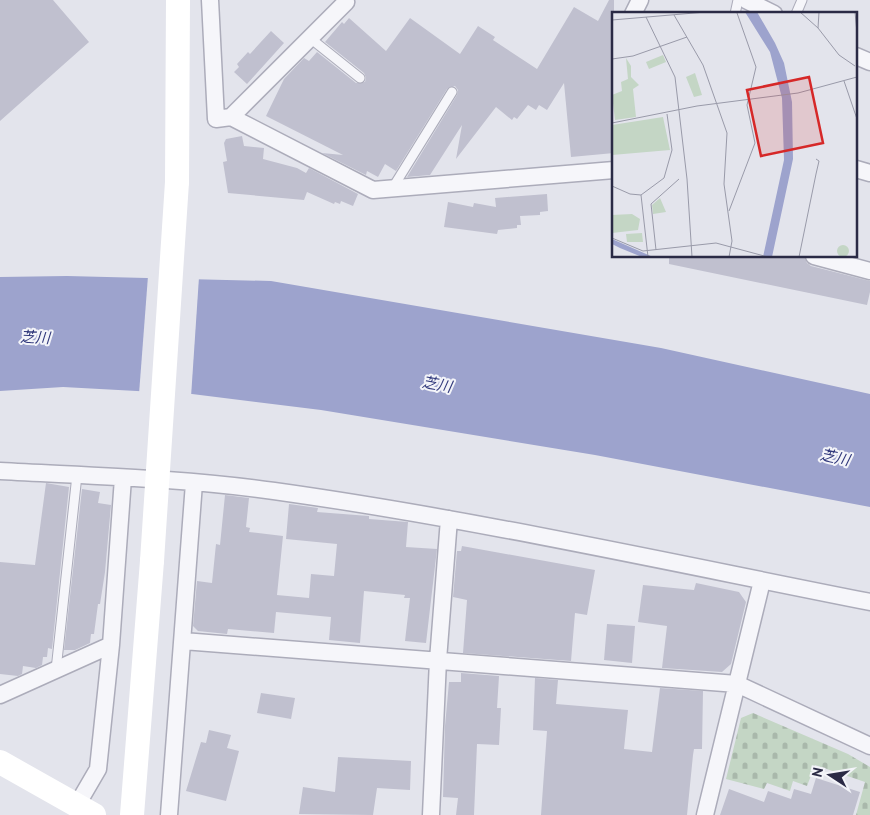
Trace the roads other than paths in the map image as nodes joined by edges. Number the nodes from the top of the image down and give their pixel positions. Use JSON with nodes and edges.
{"nodes":[{"id":1,"x":178,"y":0,"type":"edge"},
{"id":2,"x":210,"y":0,"type":"edge"},
{"id":3,"x":640,"y":0,"type":"edge"},
{"id":4,"x":746,"y":0,"type":"edge"},
{"id":5,"x":802,"y":0,"type":"edge"},
{"id":6,"x":347,"y":1,"type":"edge"},
{"id":7,"x":634,"y":12,"type":"edge"},
{"id":8,"x":770,"y":12,"type":"edge"},
{"id":9,"x":797,"y":12,"type":"edge"},
{"id":10,"x":310,"y":38,"type":"junction"},
{"id":11,"x":858,"y":57,"type":"edge"},
{"id":12,"x":870,"y":62,"type":"edge"},
{"id":13,"x":360,"y":78,"type":"dead end"},
{"id":14,"x":452,"y":92,"type":"dead end"},
{"id":15,"x":224,"y":118,"type":"junction"},
{"id":16,"x":612,"y":170,"type":"edge"},
{"id":17,"x":392,"y":189,"type":"junction"},
{"id":18,"x":821,"y":258,"type":"edge"},
{"id":19,"x":870,"y":271,"type":"edge"},
{"id":20,"x":0,"y":471,"type":"edge"},
{"id":21,"x":77,"y":475,"type":"junction"},
{"id":22,"x":123,"y":478,"type":"junction"},
{"id":23,"x":194,"y":483,"type":"junction"},
{"id":24,"x":449,"y":519,"type":"junction"},
{"id":25,"x":762,"y":580,"type":"junction"},
{"id":26,"x":870,"y":602,"type":"edge"},
{"id":27,"x":183,"y":641,"type":"junction"},
{"id":28,"x":111,"y":645,"type":"junction"},
{"id":29,"x":438,"y":660,"type":"junction"},
{"id":30,"x":56,"y":670,"type":"junction"},
{"id":31,"x":737,"y":684,"type":"junction"},
{"id":32,"x":0,"y":695,"type":"edge"},
{"id":33,"x":870,"y":746,"type":"edge"},
{"id":34,"x":0,"y":762,"type":"edge"},
{"id":35,"x":86,"y":810,"type":"edge"},
{"id":36,"x":132,"y":815,"type":"edge"},
{"id":37,"x":169,"y":815,"type":"edge"},
{"id":38,"x":431,"y":815,"type":"edge"},
{"id":39,"x":705,"y":815,"type":"edge"}],
"edges":[{"from":1,"to":36,"type":"street","bridge":true},
{"from":2,"to":15,"type":"street"},
{"from":3,"to":7,"type":"street"},
{"from":4,"to":8,"type":"street"},
{"from":5,"to":9,"type":"lane"},
{"from":6,"to":10,"type":"street"},
{"from":10,"to":13,"type":"lane"},
{"from":10,"to":15,"type":"street"},
{"from":11,"to":12,"type":"street"},
{"from":14,"to":17,"type":"lane"},
{"from":15,"to":17,"type":"street"},
{"from":16,"to":17,"type":"street"},
{"from":18,"to":19,"type":"street"},
{"from":20,"to":21,"type":"street"},
{"from":21,"to":22,"type":"street"},
{"from":21,"to":30,"type":"lane"},
{"from":22,"to":23,"type":"street"},
{"from":22,"to":28,"type":"street"},
{"from":23,"to":24,"type":"street"},
{"from":23,"to":27,"type":"street"},
{"from":24,"to":25,"type":"street"},
{"from":24,"to":29,"type":"street"},
{"from":25,"to":26,"type":"street"},
{"from":25,"to":31,"type":"street"},
{"from":27,"to":29,"type":"street"},
{"from":27,"to":37,"type":"street"},
{"from":28,"to":30,"type":"street"},
{"from":28,"to":35,"type":"street"},
{"from":29,"to":31,"type":"street"},
{"from":29,"to":38,"type":"street"},
{"from":30,"to":32,"type":"street"},
{"from":31,"to":33,"type":"street"},
{"from":31,"to":39,"type":"street"},
{"from":34,"to":35,"type":"street"}]}
